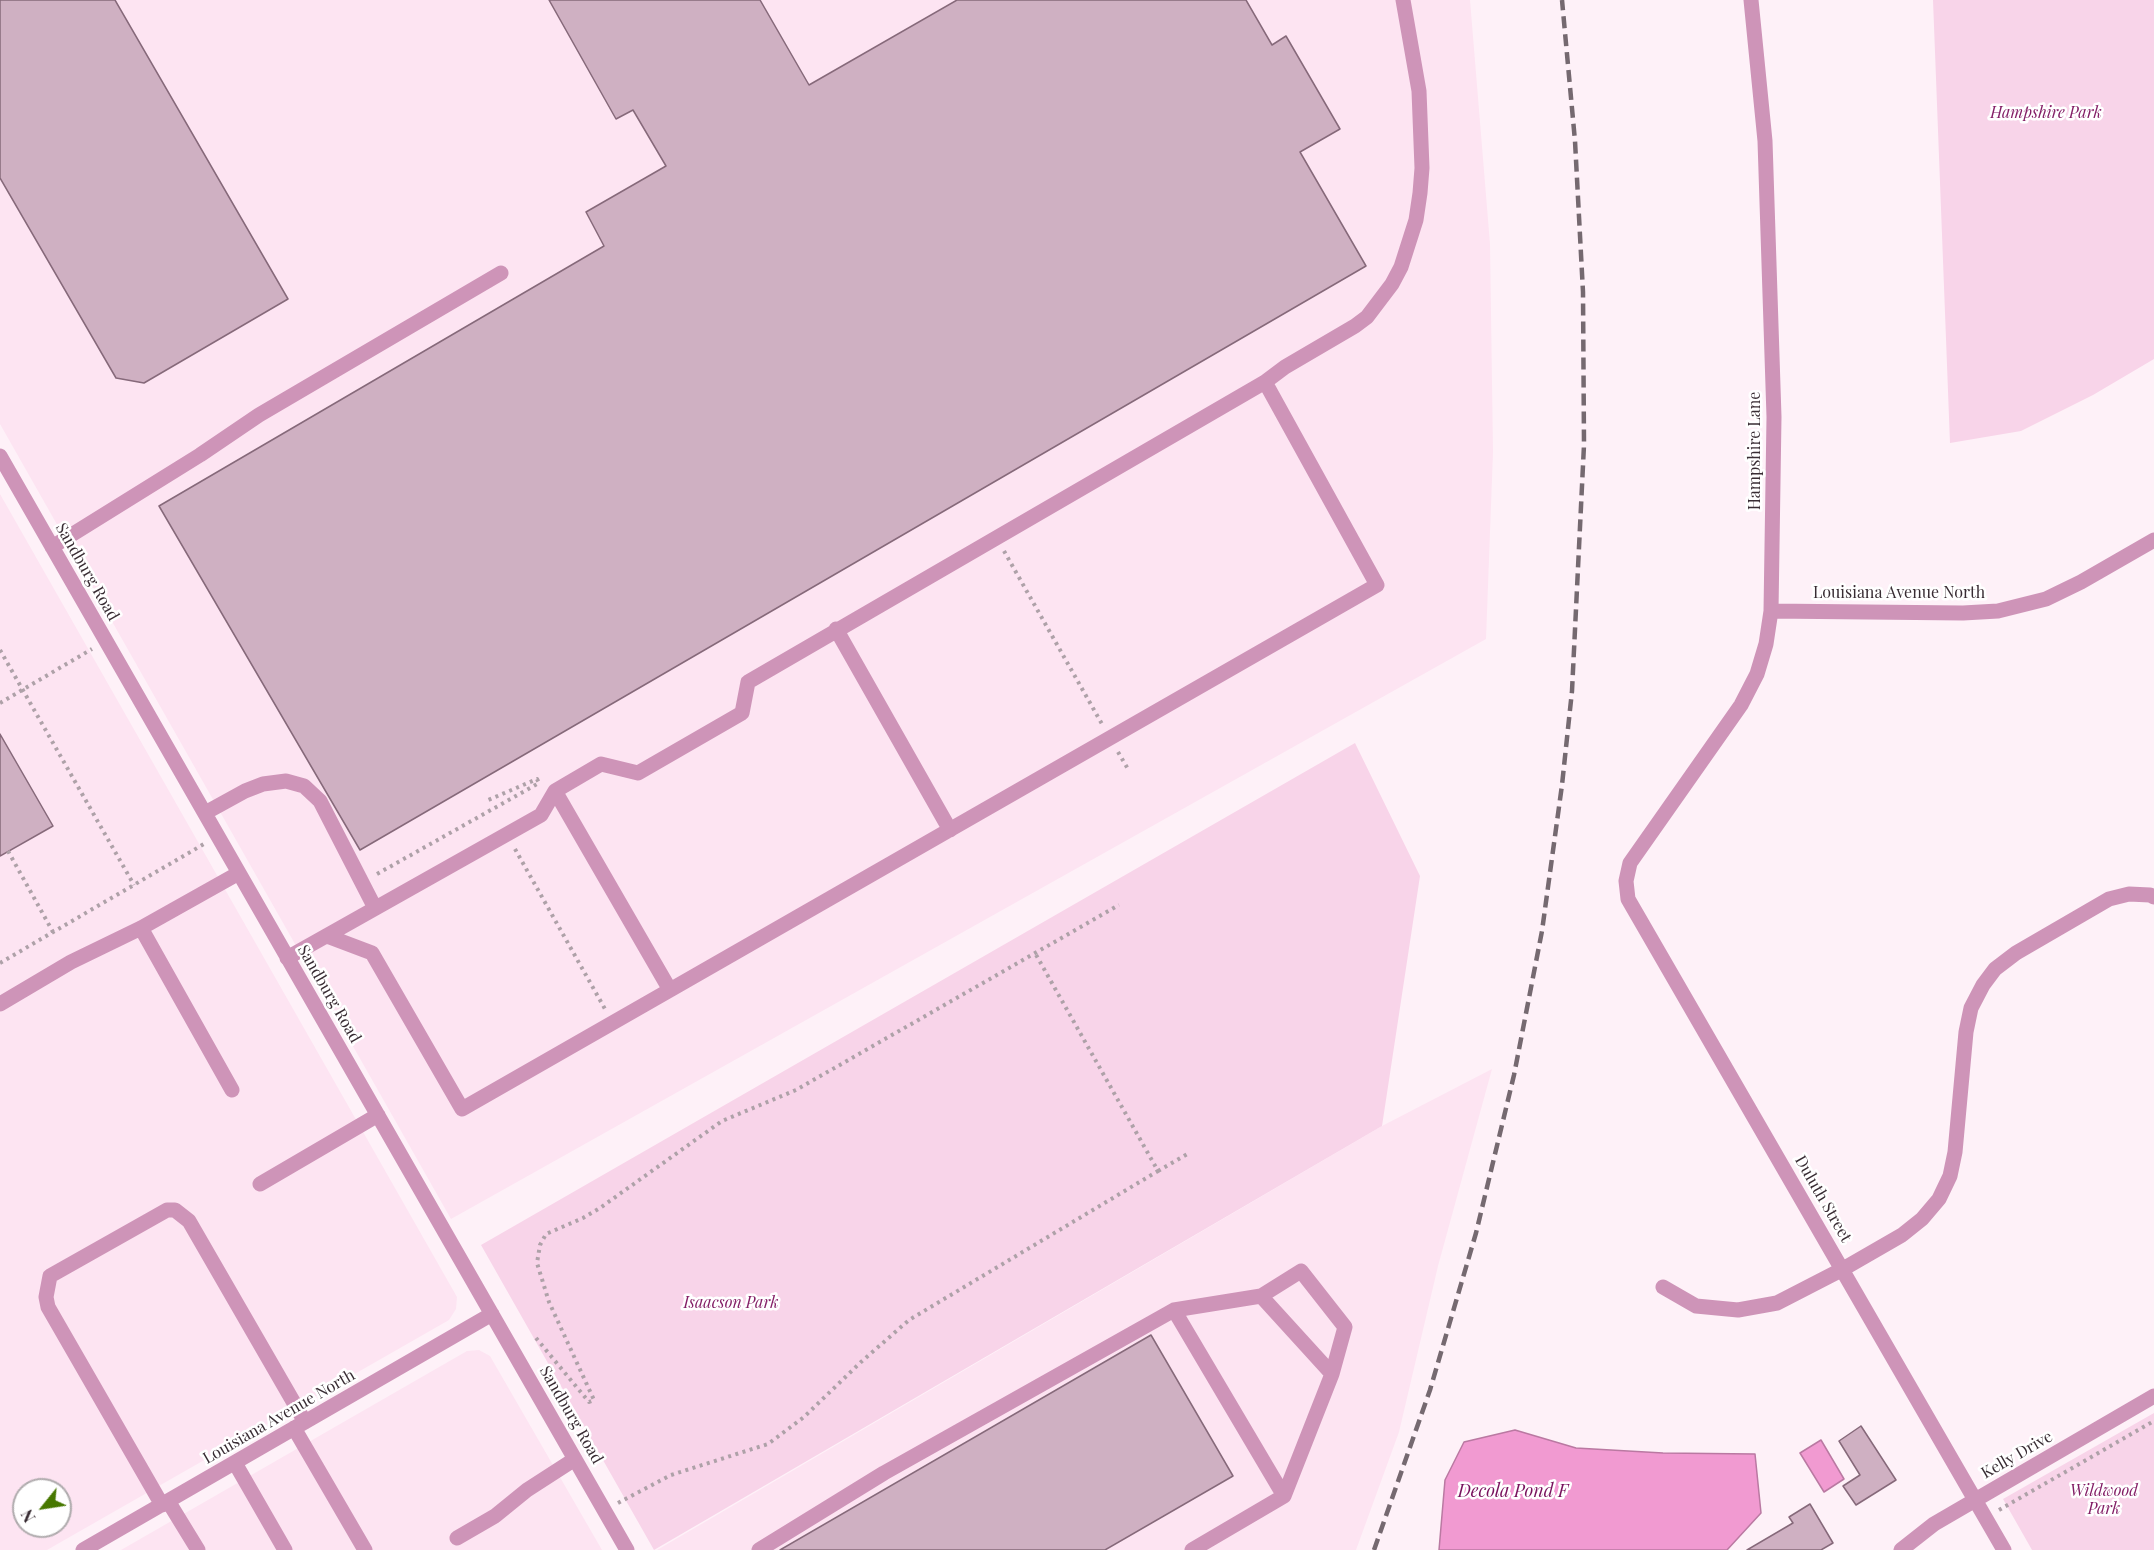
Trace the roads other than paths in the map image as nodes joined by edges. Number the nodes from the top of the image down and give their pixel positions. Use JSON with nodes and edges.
{"nodes":[{"id":1,"x":1403,"y":0,"type":"edge"},
{"id":2,"x":1751,"y":0,"type":"edge"},
{"id":3,"x":501,"y":273,"type":"dead end"},
{"id":4,"x":1265,"y":382,"type":"junction"},
{"id":5,"x":0,"y":458,"type":"edge"},
{"id":6,"x":2154,"y":540,"type":"edge"},
{"id":7,"x":52,"y":547,"type":"junction"},
{"id":8,"x":1771,"y":611,"type":"junction"},
{"id":9,"x":836,"y":629,"type":"junction"},
{"id":10,"x":555,"y":791,"type":"junction"},
{"id":11,"x":205,"y":813,"type":"junction"},
{"id":12,"x":950,"y":830,"type":"junction"},
{"id":13,"x":1630,"y":863,"type":"joint"},
{"id":14,"x":239,"y":873,"type":"junction"},
{"id":15,"x":2154,"y":897,"type":"edge"},
{"id":16,"x":375,"y":908,"type":"junction"},
{"id":17,"x":141,"y":928,"type":"junction"},
{"id":18,"x":327,"y":936,"type":"junction"},
{"id":19,"x":287,"y":958,"type":"junction"},
{"id":20,"x":670,"y":990,"type":"junction"},
{"id":21,"x":0,"y":1004,"type":"edge"},
{"id":22,"x":232,"y":1090,"type":"dead end"},
{"id":23,"x":378,"y":1115,"type":"junction"},
{"id":24,"x":260,"y":1184,"type":"dead end"},
{"id":25,"x":1843,"y":1269,"type":"junction"},
{"id":26,"x":1663,"y":1287,"type":"dead end"},
{"id":27,"x":1261,"y":1296,"type":"junction"},
{"id":28,"x":1174,"y":1310,"type":"junction"},
{"id":29,"x":492,"y":1314,"type":"junction"},
{"id":30,"x":1332,"y":1374,"type":"junction"},
{"id":31,"x":2154,"y":1396,"type":"edge"},
{"id":32,"x":300,"y":1425,"type":"junction"},
{"id":33,"x":575,"y":1459,"type":"junction"},
{"id":34,"x":235,"y":1463,"type":"junction"},
{"id":35,"x":1284,"y":1496,"type":"junction"},
{"id":36,"x":1974,"y":1500,"type":"junction"},
{"id":37,"x":165,"y":1503,"type":"junction"},
{"id":38,"x":457,"y":1538,"type":"dead end"},
{"id":39,"x":84,"y":1550,"type":"edge"},
{"id":40,"x":198,"y":1550,"type":"edge"},
{"id":41,"x":285,"y":1550,"type":"edge"},
{"id":42,"x":365,"y":1550,"type":"edge"},
{"id":43,"x":627,"y":1550,"type":"edge"},
{"id":44,"x":759,"y":1550,"type":"edge"},
{"id":45,"x":1192,"y":1550,"type":"edge"},
{"id":46,"x":1901,"y":1550,"type":"edge"},
{"id":47,"x":2004,"y":1550,"type":"edge"}],
"edges":[{"from":1,"to":4,"type":"street"},
{"from":2,"to":8,"type":"street","name":"Hampshire Lane"},
{"from":3,"to":7,"type":"street"},
{"from":4,"to":9,"type":"street"},
{"from":4,"to":12,"type":"street"},
{"from":5,"to":7,"type":"street","name":"Sandburg Road"},
{"from":6,"to":8,"type":"street","name":"Louisiana Avenue North"},
{"from":7,"to":11,"type":"street","name":"Sandburg Road"},
{"from":8,"to":13,"type":"street","name":"Hampshire Lane"},
{"from":9,"to":10,"type":"street"},
{"from":9,"to":12,"type":"street"},
{"from":10,"to":16,"type":"street"},
{"from":10,"to":20,"type":"street"},
{"from":11,"to":14,"type":"street","name":"Sandburg Road"},
{"from":11,"to":16,"type":"street"},
{"from":12,"to":20,"type":"street"},
{"from":13,"to":25,"type":"street","name":"Duluth Street"},
{"from":14,"to":17,"type":"street"},
{"from":14,"to":19,"type":"street","name":"Sandburg Road"},
{"from":15,"to":25,"type":"street"},
{"from":16,"to":18,"type":"street"},
{"from":17,"to":21,"type":"street"},
{"from":17,"to":22,"type":"street"},
{"from":18,"to":19,"type":"street"},
{"from":18,"to":20,"type":"street"},
{"from":19,"to":23,"type":"street","name":"Sandburg Road"},
{"from":23,"to":24,"type":"street"},
{"from":23,"to":29,"type":"street","name":"Sandburg Road"},
{"from":25,"to":26,"type":"street"},
{"from":25,"to":36,"type":"street","name":"Duluth Street"},
{"from":27,"to":28,"type":"street"},
{"from":27,"to":30,"type":"street"},
{"from":27,"to":30,"type":"street"},
{"from":28,"to":35,"type":"street"},
{"from":28,"to":44,"type":"street"},
{"from":29,"to":32,"type":"street","name":"Louisiana Avenue North"},
{"from":29,"to":33,"type":"street","name":"Sandburg Road"},
{"from":30,"to":35,"type":"street"},
{"from":31,"to":36,"type":"street","name":"Kelly Drive"},
{"from":32,"to":34,"type":"street","name":"Louisiana Avenue North"},
{"from":32,"to":37,"type":"street"},
{"from":32,"to":42,"type":"street"},
{"from":33,"to":38,"type":"street"},
{"from":33,"to":43,"type":"street","name":"Sandburg Road"},
{"from":34,"to":37,"type":"street","name":"Louisiana Avenue North"},
{"from":34,"to":41,"type":"street"},
{"from":35,"to":45,"type":"street"},
{"from":36,"to":46,"type":"street","name":"Kelly Drive"},
{"from":36,"to":47,"type":"street","name":"Duluth Street"},
{"from":37,"to":39,"type":"street","name":"Louisiana Avenue North"},
{"from":37,"to":40,"type":"street"}]}
